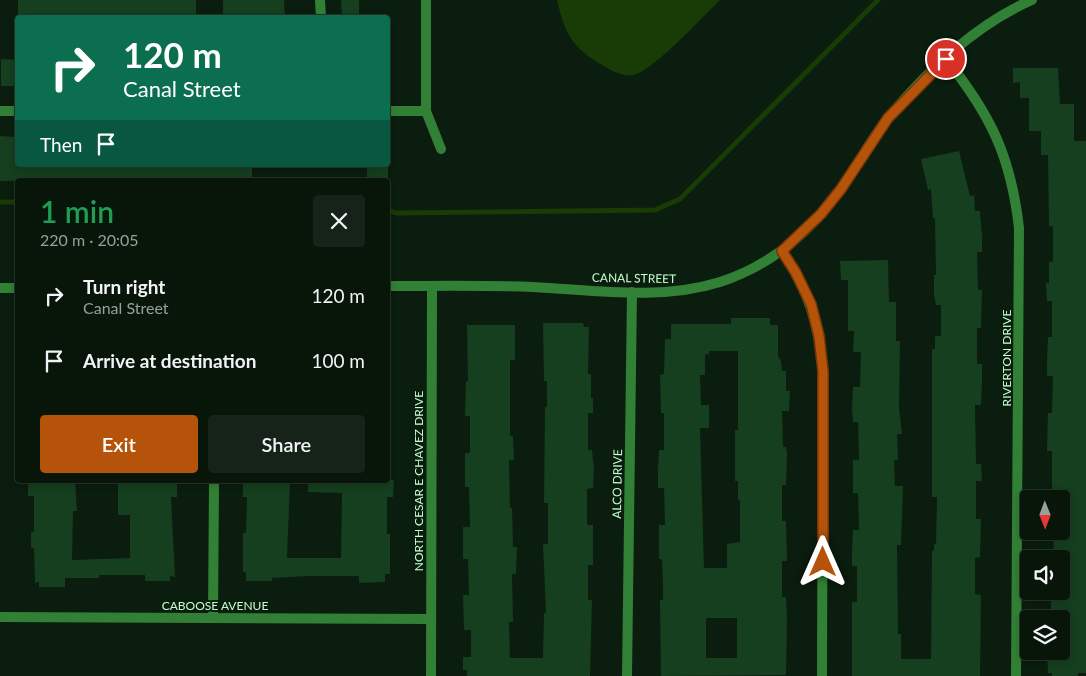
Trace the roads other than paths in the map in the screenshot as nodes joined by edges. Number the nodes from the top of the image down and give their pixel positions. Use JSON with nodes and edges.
{"nodes":[{"id":1,"x":320,"y":0,"type":"edge"},
{"id":2,"x":426,"y":0,"type":"edge"},
{"id":3,"x":1032,"y":0,"type":"edge"},
{"id":4,"x":321,"y":15,"type":"edge"},
{"id":5,"x":946,"y":59,"type":"junction"},
{"id":6,"x":0,"y":111,"type":"edge"},
{"id":7,"x":15,"y":111,"type":"edge"},
{"id":8,"x":390,"y":111,"type":"edge"},
{"id":9,"x":426,"y":111,"type":"junction"},
{"id":10,"x":441,"y":149,"type":"dead end"},
{"id":11,"x":782,"y":251,"type":"junction"},
{"id":12,"x":390,"y":286,"type":"edge"},
{"id":13,"x":432,"y":286,"type":"junction"},
{"id":14,"x":0,"y":288,"type":"edge"},
{"id":15,"x":15,"y":288,"type":"edge"},
{"id":16,"x":632,"y":292,"type":"junction"},
{"id":17,"x":214,"y":483,"type":"edge"},
{"id":18,"x":0,"y":617,"type":"edge"},
{"id":19,"x":213,"y":618,"type":"junction"},
{"id":20,"x":430,"y":619,"type":"junction"},
{"id":21,"x":431,"y":676,"type":"edge"},
{"id":22,"x":627,"y":676,"type":"edge"},
{"id":23,"x":822,"y":676,"type":"edge"},
{"id":24,"x":1016,"y":676,"type":"edge"}],
"edges":[{"from":1,"to":4,"type":"street"},
{"from":2,"to":9,"type":"street"},
{"from":3,"to":5,"type":"street","name":"CANAL STREET"},
{"from":5,"to":11,"type":"street","name":"CANAL STREET"},
{"from":5,"to":24,"type":"street","name":"RIVERTON DRIVE"},
{"from":6,"to":7,"type":"street"},
{"from":8,"to":9,"type":"street"},
{"from":9,"to":10,"type":"street"},
{"from":11,"to":16,"type":"street","name":"CANAL STREET"},
{"from":11,"to":23,"type":"street"},
{"from":12,"to":13,"type":"street","name":"CANAL STREET"},
{"from":13,"to":16,"type":"street","name":"CANAL STREET"},
{"from":13,"to":20,"type":"street","name":"NORTH CESAR E CHAVEZ DRIVE"},
{"from":14,"to":15,"type":"street"},
{"from":16,"to":22,"type":"street","name":"ALCO DRIVE"},
{"from":17,"to":19,"type":"street"},
{"from":18,"to":19,"type":"street","name":"CABOOSE AVENUE"},
{"from":19,"to":20,"type":"street","name":"CABOOSE AVENUE"},
{"from":20,"to":21,"type":"street","name":"NORTH CESAR E CHAVEZ DRIVE"}]}
